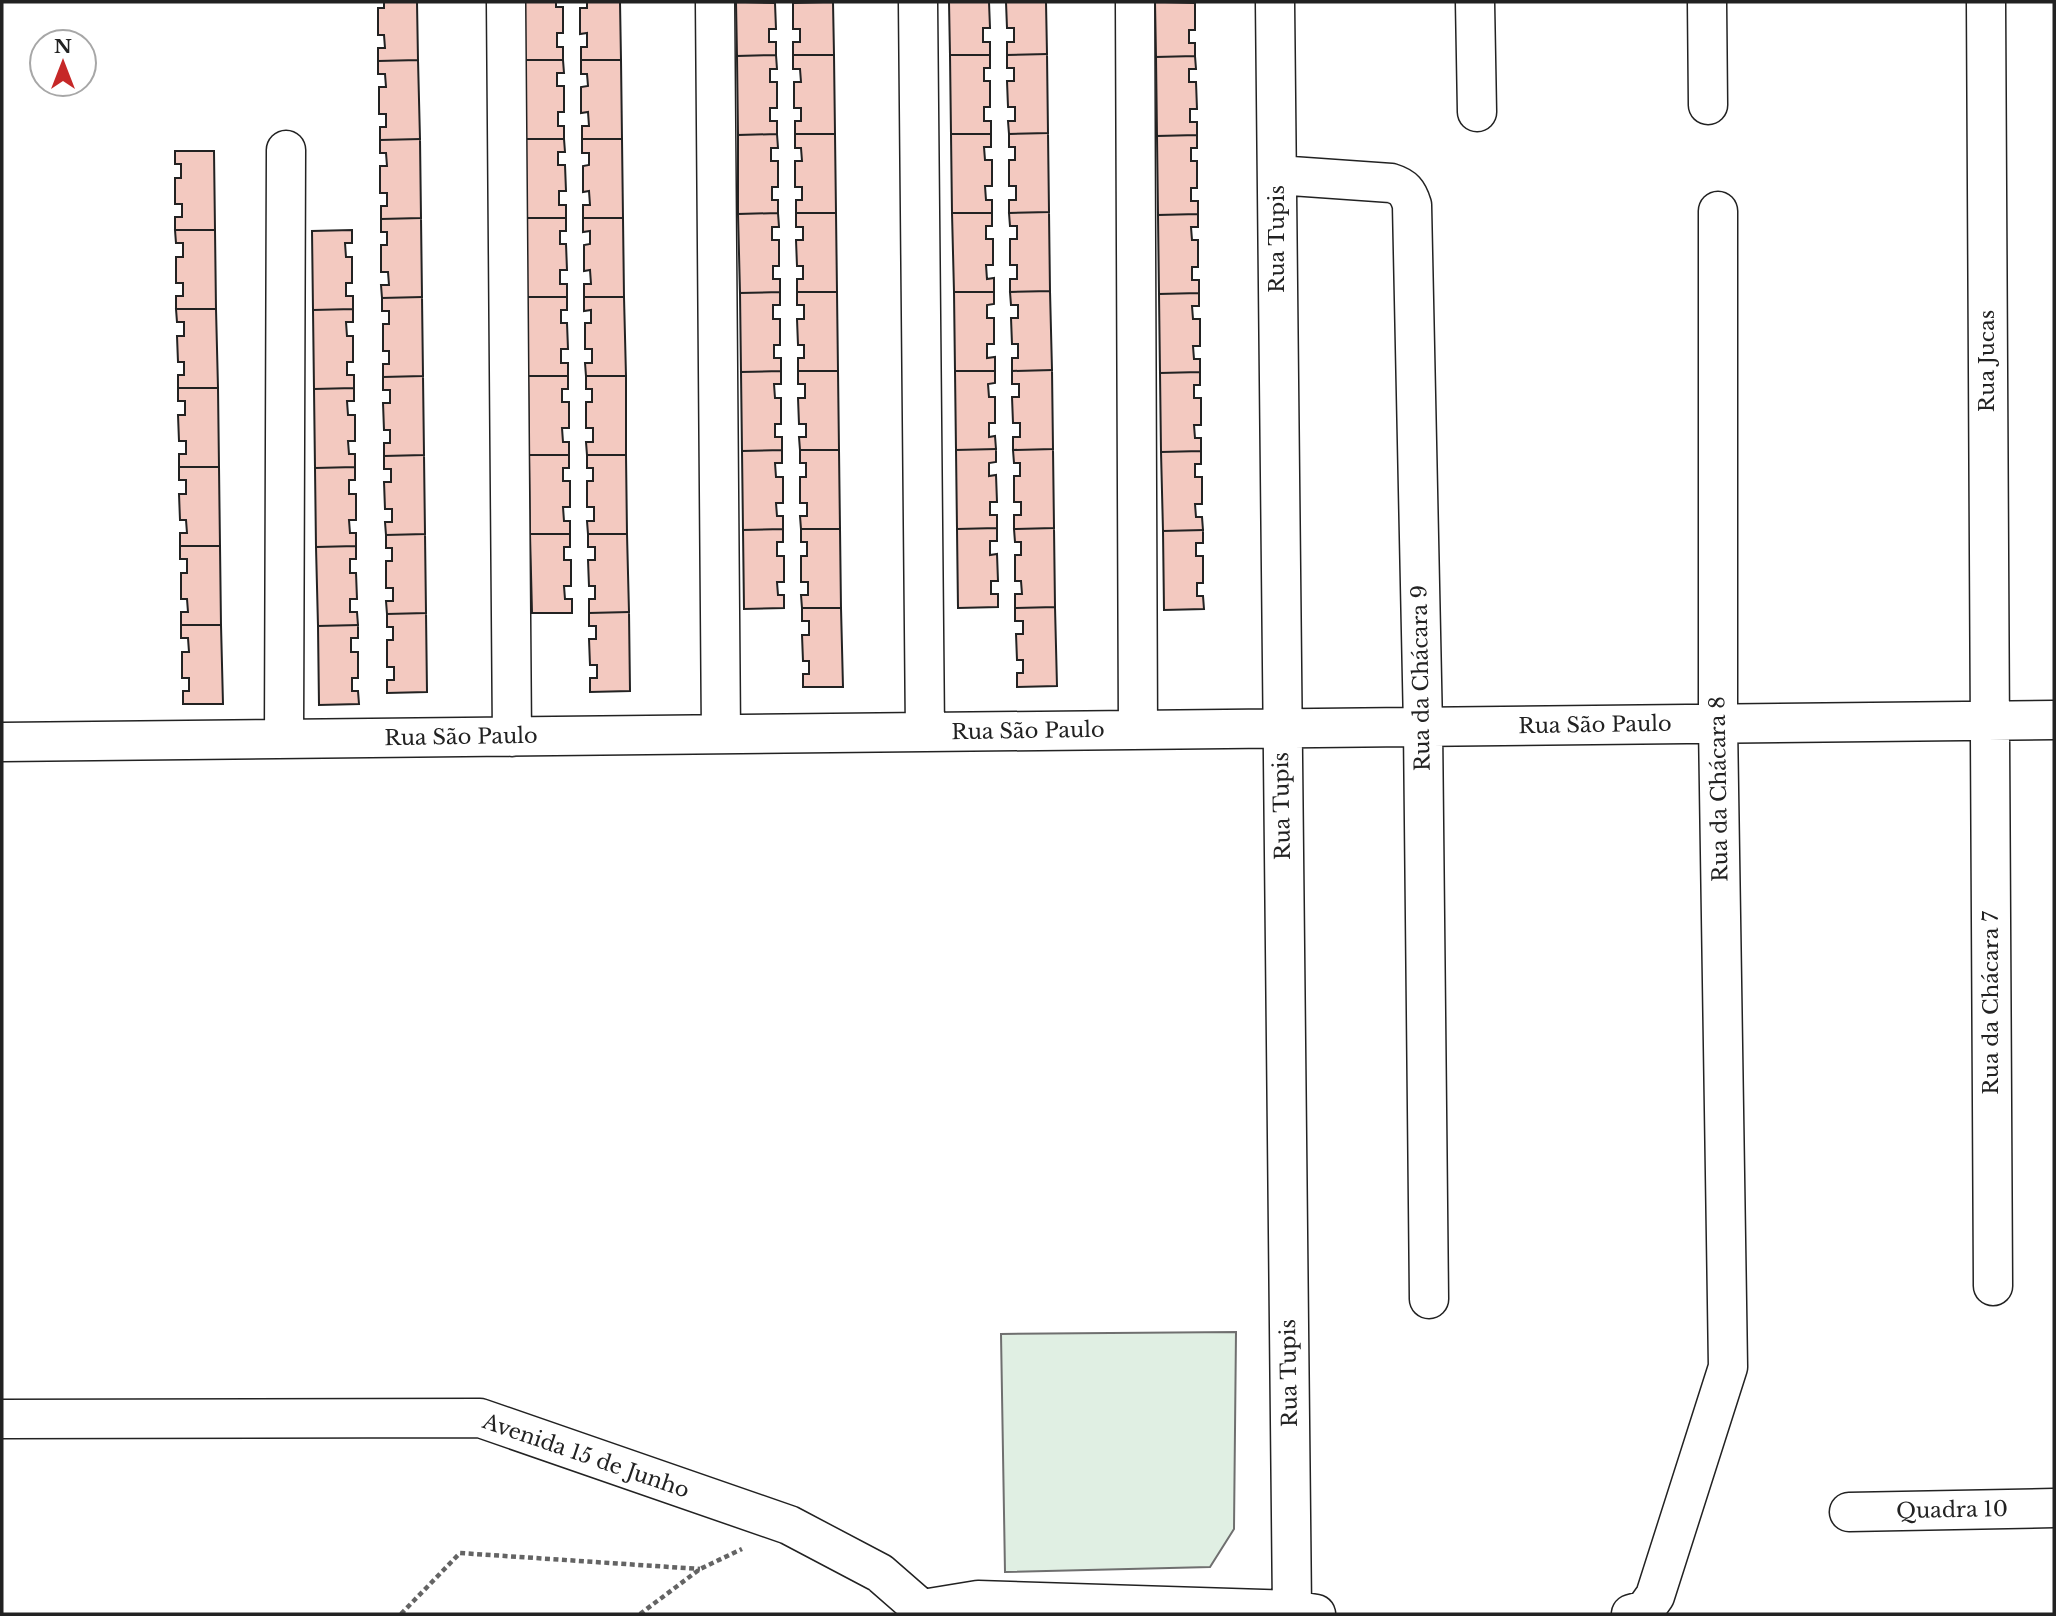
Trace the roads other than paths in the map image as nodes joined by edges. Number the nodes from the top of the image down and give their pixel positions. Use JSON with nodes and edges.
{"nodes":[{"id":1,"x":506,"y":2,"type":"edge"},
{"id":2,"x":715,"y":2,"type":"edge"},
{"id":3,"x":918,"y":2,"type":"edge"},
{"id":4,"x":1135,"y":2,"type":"edge"},
{"id":5,"x":1275,"y":2,"type":"edge"},
{"id":6,"x":1475,"y":2,"type":"edge"},
{"id":7,"x":1707,"y":2,"type":"edge"},
{"id":8,"x":1986,"y":2,"type":"edge"},
{"id":9,"x":1708,"y":105,"type":"dead end"},
{"id":10,"x":1477,"y":112,"type":"dead end"},
{"id":11,"x":286,"y":150,"type":"dead end"},
{"id":12,"x":1277,"y":175,"type":"junction"},
{"id":13,"x":1718,"y":211,"type":"dead end"},
{"id":14,"x":1989,"y":720,"type":"junction"},
{"id":15,"x":2054,"y":720,"type":"edge"},
{"id":16,"x":1718,"y":724,"type":"junction"},
{"id":17,"x":1423,"y":727,"type":"junction"},
{"id":18,"x":1281,"y":728,"type":"junction"},
{"id":19,"x":1138,"y":730,"type":"junction"},
{"id":20,"x":925,"y":732,"type":"junction"},
{"id":21,"x":721,"y":734,"type":"junction"},
{"id":22,"x":512,"y":737,"type":"junction"},
{"id":23,"x":284,"y":739,"type":"junction"},
{"id":24,"x":2,"y":742,"type":"edge"},
{"id":25,"x":1993,"y":1286,"type":"dead end"},
{"id":26,"x":1429,"y":1299,"type":"dead end"},
{"id":27,"x":2,"y":1419,"type":"edge"},
{"id":28,"x":2054,"y":1508,"type":"edge"},
{"id":29,"x":1849,"y":1512,"type":"dead end"},
{"id":30,"x":925,"y":1612,"type":"edge"},
{"id":31,"x":1304,"y":1612,"type":"edge"},
{"id":32,"x":1632,"y":1614,"type":"edge"}],
"edges":[{"from":1,"to":22,"type":"street"},
{"from":2,"to":21,"type":"street"},
{"from":3,"to":20,"type":"street"},
{"from":4,"to":19,"type":"street"},
{"from":5,"to":12,"type":"street","name":"Rua Tupis"},
{"from":6,"to":10,"type":"street"},
{"from":7,"to":9,"type":"street"},
{"from":8,"to":14,"type":"street","name":"Rua Jucas"},
{"from":11,"to":23,"type":"street"},
{"from":12,"to":17,"type":"street","name":"Rua da Chácara 9"},
{"from":12,"to":18,"type":"street","name":"Rua Tupis"},
{"from":13,"to":16,"type":"street","name":"Rua da Chácara 8"},
{"from":14,"to":15,"type":"street","name":"Rua São Paulo"},
{"from":14,"to":16,"type":"street","name":"Rua São Paulo"},
{"from":14,"to":25,"type":"street","name":"Rua da Chácara 7"},
{"from":16,"to":17,"type":"street","name":"Rua São Paulo"},
{"from":16,"to":32,"type":"street","name":"Rua da Chácara 8"},
{"from":17,"to":18,"type":"street","name":"Rua São Paulo"},
{"from":17,"to":26,"type":"street","name":"Rua da Chácara 9"},
{"from":18,"to":19,"type":"street","name":"Rua São Paulo"},
{"from":18,"to":31,"type":"street","name":"Rua Tupis"},
{"from":19,"to":20,"type":"street","name":"Rua São Paulo"},
{"from":20,"to":21,"type":"street","name":"Rua São Paulo"},
{"from":21,"to":22,"type":"street","name":"Rua São Paulo"},
{"from":22,"to":23,"type":"street","name":"Rua São Paulo"},
{"from":23,"to":24,"type":"street","name":"Rua São Paulo"},
{"from":27,"to":30,"type":"street","name":"Avenida 15 de Junho"},
{"from":28,"to":29,"type":"street","name":"Quadra 10"},
{"from":30,"to":31,"type":"street"}]}
